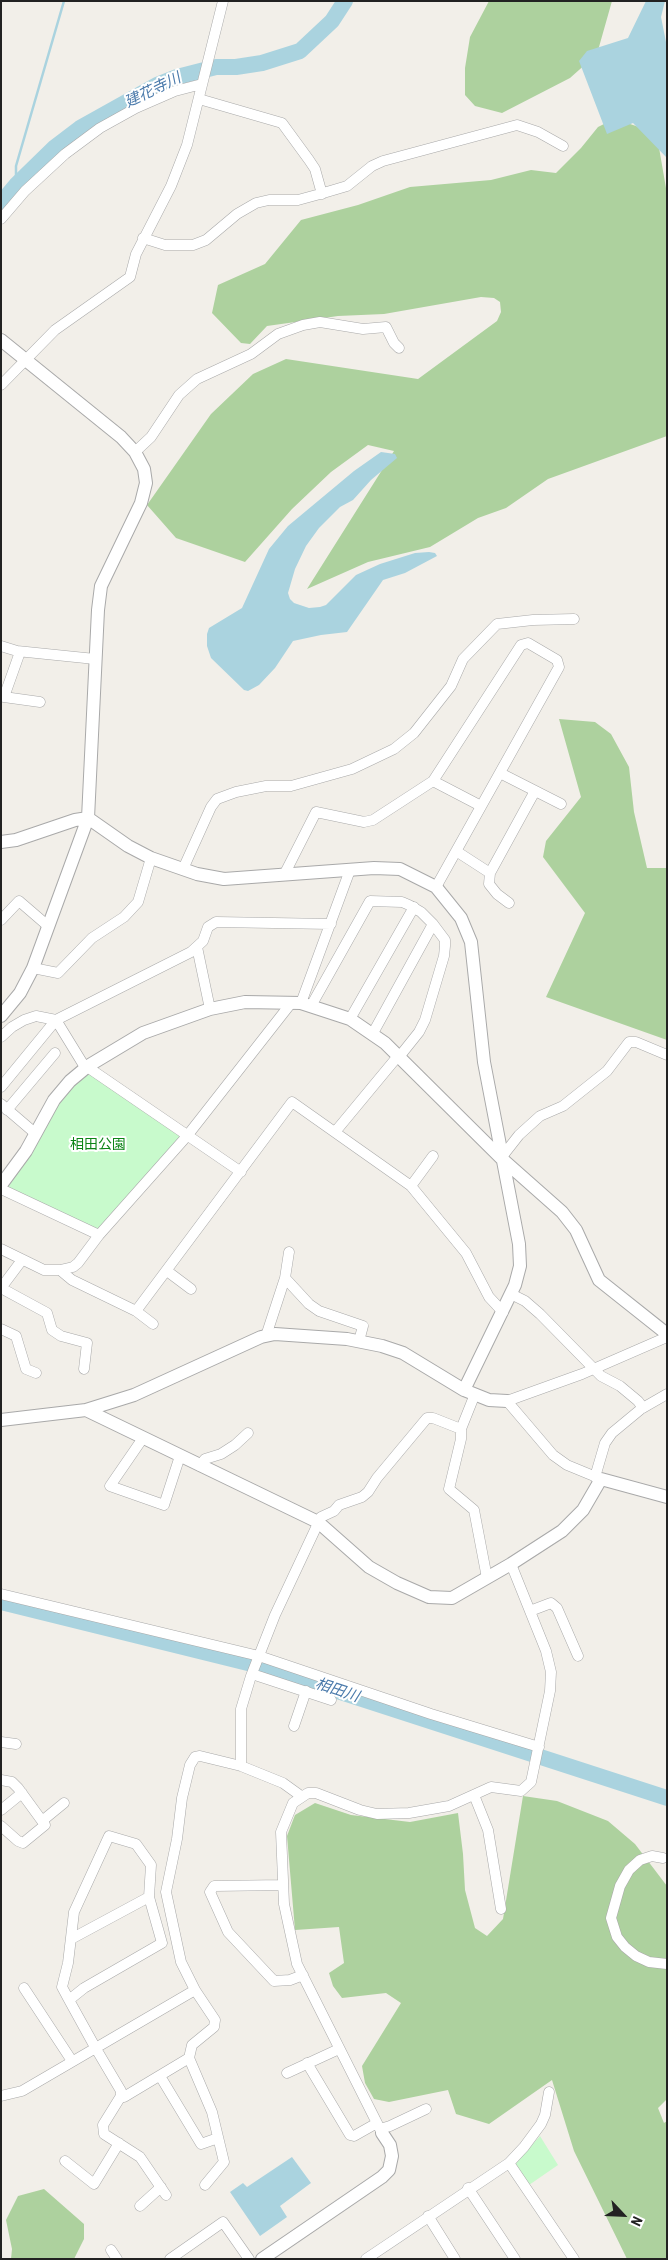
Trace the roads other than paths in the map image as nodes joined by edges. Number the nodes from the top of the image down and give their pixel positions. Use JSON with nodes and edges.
{"nodes":[{"id":1,"x":223,"y":1,"type":"edge"},
{"id":2,"x":202,"y":84,"type":"junction"},
{"id":3,"x":199,"y":99,"type":"junction"},
{"id":4,"x":563,"y":146,"type":"dead end"},
{"id":5,"x":322,"y":194,"type":"junction"},
{"id":6,"x":1,"y":220,"type":"edge"},
{"id":7,"x":143,"y":238,"type":"junction"},
{"id":8,"x":1,"y":340,"type":"edge"},
{"id":9,"x":399,"y":348,"type":"dead end"},
{"id":10,"x":26,"y":361,"type":"junction"},
{"id":11,"x":1,"y":385,"type":"edge"},
{"id":12,"x":135,"y":452,"type":"junction"},
{"id":13,"x":574,"y":620,"type":"dead end"},
{"id":14,"x":1,"y":646,"type":"edge"},
{"id":15,"x":20,"y":652,"type":"junction"},
{"id":16,"x":95,"y":659,"type":"junction"},
{"id":17,"x":2,"y":700,"type":"edge"},
{"id":18,"x":40,"y":702,"type":"dead end"},
{"id":19,"x":500,"y":773,"type":"junction"},
{"id":20,"x":433,"y":781,"type":"junction"},
{"id":21,"x":535,"y":791,"type":"junction"},
{"id":22,"x":561,"y":804,"type":"dead end"},
{"id":23,"x":481,"y":806,"type":"junction"},
{"id":24,"x":88,"y":818,"type":"junction"},
{"id":25,"x":1,"y":842,"type":"edge"},
{"id":26,"x":456,"y":851,"type":"junction"},
{"id":27,"x":151,"y":858,"type":"junction"},
{"id":28,"x":183,"y":869,"type":"junction"},
{"id":29,"x":350,"y":870,"type":"junction"},
{"id":30,"x":490,"y":873,"type":"junction"},
{"id":31,"x":284,"y":875,"type":"junction"},
{"id":32,"x":436,"y":887,"type":"junction"},
{"id":33,"x":510,"y":903,"type":"dead end"},
{"id":34,"x":414,"y":908,"type":"junction"},
{"id":35,"x":1,"y":920,"type":"edge"},
{"id":36,"x":331,"y":924,"type":"junction"},
{"id":37,"x":433,"y":924,"type":"junction"},
{"id":38,"x":48,"y":926,"type":"junction"},
{"id":39,"x":197,"y":947,"type":"junction"},
{"id":40,"x":33,"y":968,"type":"junction"},
{"id":41,"x":301,"y":1004,"type":"junction"},
{"id":42,"x":210,"y":1009,"type":"junction"},
{"id":43,"x":1,"y":1016,"type":"edge"},
{"id":44,"x":350,"y":1019,"type":"junction"},
{"id":45,"x":56,"y":1020,"type":"junction"},
{"id":46,"x":373,"y":1033,"type":"junction"},
{"id":47,"x":1,"y":1037,"type":"edge"},
{"id":48,"x":55,"y":1053,"type":"dead end"},
{"id":49,"x":667,"y":1055,"type":"edge"},
{"id":50,"x":398,"y":1057,"type":"junction"},
{"id":51,"x":88,"y":1066,"type":"junction"},
{"id":52,"x":1,"y":1087,"type":"edge"},
{"id":53,"x":4,"y":1107,"type":"edge"},
{"id":54,"x":336,"y":1132,"type":"junction"},
{"id":55,"x":36,"y":1134,"type":"junction"},
{"id":56,"x":187,"y":1136,"type":"junction"},
{"id":57,"x":433,"y":1156,"type":"dead end"},
{"id":58,"x":502,"y":1158,"type":"junction"},
{"id":59,"x":241,"y":1172,"type":"junction"},
{"id":60,"x":2,"y":1183,"type":"edge"},
{"id":61,"x":411,"y":1186,"type":"junction"},
{"id":62,"x":99,"y":1235,"type":"junction"},
{"id":63,"x":1,"y":1249,"type":"edge"},
{"id":64,"x":289,"y":1252,"type":"dead end"},
{"id":65,"x":22,"y":1260,"type":"junction"},
{"id":66,"x":60,"y":1270,"type":"junction"},
{"id":67,"x":167,"y":1271,"type":"junction"},
{"id":68,"x":285,"y":1278,"type":"junction"},
{"id":69,"x":1,"y":1288,"type":"edge"},
{"id":70,"x":191,"y":1289,"type":"dead end"},
{"id":71,"x":511,"y":1294,"type":"junction"},
{"id":72,"x":136,"y":1311,"type":"junction"},
{"id":73,"x":503,"y":1312,"type":"junction"},
{"id":74,"x":153,"y":1324,"type":"dead end"},
{"id":75,"x":1,"y":1329,"type":"edge"},
{"id":76,"x":667,"y":1335,"type":"edge"},
{"id":77,"x":266,"y":1336,"type":"junction"},
{"id":78,"x":359,"y":1341,"type":"junction"},
{"id":79,"x":594,"y":1368,"type":"junction"},
{"id":80,"x":84,"y":1370,"type":"dead end"},
{"id":81,"x":36,"y":1374,"type":"dead end"},
{"id":82,"x":469,"y":1392,"type":"junction"},
{"id":83,"x":667,"y":1394,"type":"edge"},
{"id":84,"x":507,"y":1401,"type":"junction"},
{"id":85,"x":643,"y":1408,"type":"junction"},
{"id":86,"x":86,"y":1410,"type":"junction"},
{"id":87,"x":1,"y":1420,"type":"edge"},
{"id":88,"x":461,"y":1429,"type":"junction"},
{"id":89,"x":248,"y":1433,"type":"dead end"},
{"id":90,"x":143,"y":1438,"type":"junction"},
{"id":91,"x":180,"y":1456,"type":"junction"},
{"id":92,"x":200,"y":1466,"type":"junction"},
{"id":93,"x":598,"y":1478,"type":"junction"},
{"id":94,"x":667,"y":1496,"type":"edge"},
{"id":95,"x":318,"y":1522,"type":"junction"},
{"id":96,"x":511,"y":1564,"type":"junction"},
{"id":97,"x":487,"y":1578,"type":"junction"},
{"id":98,"x":1,"y":1594,"type":"edge"},
{"id":99,"x":530,"y":1611,"type":"junction"},
{"id":100,"x":578,"y":1656,"type":"dead end"},
{"id":101,"x":258,"y":1657,"type":"junction"},
{"id":102,"x":253,"y":1672,"type":"junction"},
{"id":103,"x":306,"y":1691,"type":"junction"},
{"id":104,"x":331,"y":1700,"type":"dead end"},
{"id":105,"x":294,"y":1726,"type":"dead end"},
{"id":106,"x":1,"y":1742,"type":"edge"},
{"id":107,"x":16,"y":1744,"type":"dead end"},
{"id":108,"x":539,"y":1749,"type":"junction"},
{"id":109,"x":241,"y":1766,"type":"junction"},
{"id":110,"x":1,"y":1780,"type":"edge"},
{"id":111,"x":22,"y":1793,"type":"junction"},
{"id":112,"x":474,"y":1795,"type":"junction"},
{"id":113,"x":301,"y":1796,"type":"junction"},
{"id":114,"x":64,"y":1803,"type":"dead end"},
{"id":115,"x":1,"y":1810,"type":"edge"},
{"id":116,"x":42,"y":1821,"type":"junction"},
{"id":117,"x":1,"y":1826,"type":"edge"},
{"id":118,"x":663,"y":1858,"type":"dead end"},
{"id":119,"x":283,"y":1885,"type":"junction"},
{"id":120,"x":148,"y":1897,"type":"junction"},
{"id":121,"x":501,"y":1909,"type":"dead end"},
{"id":122,"x":71,"y":1939,"type":"junction"},
{"id":123,"x":667,"y":1964,"type":"edge"},
{"id":124,"x":303,"y":1975,"type":"junction"},
{"id":125,"x":24,"y":1988,"type":"dead end"},
{"id":126,"x":195,"y":1990,"type":"junction"},
{"id":127,"x":69,"y":2000,"type":"junction"},
{"id":128,"x":96,"y":2047,"type":"junction"},
{"id":129,"x":339,"y":2049,"type":"junction"},
{"id":130,"x":189,"y":2058,"type":"junction"},
{"id":131,"x":72,"y":2061,"type":"junction"},
{"id":132,"x":307,"y":2063,"type":"junction"},
{"id":133,"x":287,"y":2073,"type":"dead end"},
{"id":134,"x":160,"y":2076,"type":"junction"},
{"id":135,"x":549,"y":2092,"type":"dead end"},
{"id":136,"x":1,"y":2096,"type":"edge"},
{"id":137,"x":121,"y":2096,"type":"junction"},
{"id":138,"x":426,"y":2109,"type":"dead end"},
{"id":139,"x":380,"y":2128,"type":"junction"},
{"id":140,"x":218,"y":2138,"type":"junction"},
{"id":141,"x":119,"y":2144,"type":"junction"},
{"id":142,"x":65,"y":2160,"type":"dead end"},
{"id":143,"x":509,"y":2163,"type":"junction"},
{"id":144,"x":205,"y":2185,"type":"dead end"},
{"id":145,"x":468,"y":2188,"type":"junction"},
{"id":146,"x":140,"y":2206,"type":"dead end"},
{"id":147,"x":428,"y":2216,"type":"junction"},
{"id":148,"x":111,"y":2250,"type":"dead end"},
{"id":149,"x":117,"y":2259,"type":"edge"},
{"id":150,"x":170,"y":2259,"type":"edge"},
{"id":151,"x":249,"y":2259,"type":"edge"},
{"id":152,"x":262,"y":2259,"type":"edge"},
{"id":153,"x":366,"y":2259,"type":"edge"},
{"id":154,"x":455,"y":2259,"type":"edge"},
{"id":155,"x":515,"y":2259,"type":"edge"},
{"id":156,"x":574,"y":2259,"type":"edge"}],
"edges":[{"from":1,"to":2,"type":"street"},
{"from":2,"to":3,"type":"street"},
{"from":2,"to":6,"type":"street"},
{"from":3,"to":5,"type":"street"},
{"from":3,"to":7,"type":"street"},
{"from":4,"to":5,"type":"street"},
{"from":5,"to":7,"type":"street"},
{"from":7,"to":10,"type":"street"},
{"from":8,"to":10,"type":"street"},
{"from":9,"to":12,"type":"street"},
{"from":10,"to":11,"type":"street"},
{"from":10,"to":12,"type":"street"},
{"from":12,"to":16,"type":"street"},
{"from":13,"to":28,"type":"street"},
{"from":14,"to":15,"type":"street"},
{"from":15,"to":16,"type":"street"},
{"from":15,"to":17,"type":"street"},
{"from":16,"to":24,"type":"street"},
{"from":17,"to":18,"type":"street"},
{"from":19,"to":20,"type":"street"},
{"from":19,"to":21,"type":"street"},
{"from":19,"to":23,"type":"street"},
{"from":20,"to":23,"type":"street"},
{"from":20,"to":31,"type":"street"},
{"from":21,"to":22,"type":"street"},
{"from":21,"to":30,"type":"street"},
{"from":23,"to":26,"type":"street"},
{"from":24,"to":25,"type":"street"},
{"from":24,"to":27,"type":"street"},
{"from":24,"to":38,"type":"street"},
{"from":26,"to":30,"type":"street"},
{"from":26,"to":32,"type":"street"},
{"from":27,"to":28,"type":"street"},
{"from":27,"to":40,"type":"street"},
{"from":28,"to":31,"type":"street"},
{"from":29,"to":31,"type":"street"},
{"from":29,"to":32,"type":"street"},
{"from":29,"to":36,"type":"street"},
{"from":30,"to":33,"type":"street"},
{"from":32,"to":58,"type":"street"},
{"from":34,"to":37,"type":"street"},
{"from":34,"to":41,"type":"street"},
{"from":34,"to":44,"type":"street"},
{"from":35,"to":38,"type":"street"},
{"from":36,"to":39,"type":"street"},
{"from":36,"to":41,"type":"street"},
{"from":37,"to":46,"type":"street"},
{"from":37,"to":50,"type":"street"},
{"from":38,"to":40,"type":"street"},
{"from":39,"to":42,"type":"street"},
{"from":39,"to":45,"type":"street"},
{"from":40,"to":43,"type":"street"},
{"from":41,"to":42,"type":"street"},
{"from":41,"to":44,"type":"street"},
{"from":41,"to":56,"type":"street"},
{"from":42,"to":51,"type":"street"},
{"from":44,"to":46,"type":"street"},
{"from":45,"to":47,"type":"street"},
{"from":45,"to":51,"type":"street"},
{"from":45,"to":52,"type":"street"},
{"from":46,"to":50,"type":"street"},
{"from":48,"to":53,"type":"street"},
{"from":49,"to":58,"type":"street"},
{"from":50,"to":54,"type":"street"},
{"from":50,"to":58,"type":"street"},
{"from":51,"to":55,"type":"street"},
{"from":51,"to":56,"type":"street"},
{"from":53,"to":55,"type":"street"},
{"from":54,"to":59,"type":"street"},
{"from":54,"to":61,"type":"street"},
{"from":55,"to":60,"type":"street"},
{"from":56,"to":59,"type":"street"},
{"from":56,"to":62,"type":"street"},
{"from":57,"to":61,"type":"street"},
{"from":58,"to":71,"type":"street"},
{"from":58,"to":76,"type":"street"},
{"from":59,"to":67,"type":"street"},
{"from":60,"to":62,"type":"street"},
{"from":61,"to":73,"type":"street"},
{"from":62,"to":66,"type":"street"},
{"from":63,"to":65,"type":"street"},
{"from":64,"to":68,"type":"street"},
{"from":65,"to":66,"type":"street"},
{"from":65,"to":69,"type":"street"},
{"from":66,"to":72,"type":"street"},
{"from":67,"to":70,"type":"street"},
{"from":67,"to":72,"type":"street"},
{"from":68,"to":77,"type":"street"},
{"from":68,"to":78,"type":"street"},
{"from":69,"to":80,"type":"street"},
{"from":71,"to":73,"type":"street"},
{"from":71,"to":79,"type":"street"},
{"from":72,"to":74,"type":"street"},
{"from":73,"to":82,"type":"street"},
{"from":75,"to":81,"type":"street"},
{"from":76,"to":79,"type":"street"},
{"from":77,"to":78,"type":"street"},
{"from":77,"to":86,"type":"street"},
{"from":78,"to":82,"type":"street"},
{"from":79,"to":84,"type":"street"},
{"from":79,"to":85,"type":"street"},
{"from":82,"to":84,"type":"street"},
{"from":82,"to":88,"type":"street"},
{"from":83,"to":85,"type":"street"},
{"from":84,"to":93,"type":"street"},
{"from":85,"to":93,"type":"street"},
{"from":86,"to":87,"type":"street"},
{"from":86,"to":90,"type":"street"},
{"from":88,"to":95,"type":"street"},
{"from":88,"to":97,"type":"street"},
{"from":89,"to":92,"type":"street"},
{"from":90,"to":91,"type":"street"},
{"from":90,"to":91,"type":"street"},
{"from":91,"to":92,"type":"street"},
{"from":92,"to":95,"type":"street"},
{"from":93,"to":94,"type":"street"},
{"from":93,"to":96,"type":"street"},
{"from":95,"to":97,"type":"street"},
{"from":95,"to":101,"type":"street"},
{"from":96,"to":97,"type":"street"},
{"from":96,"to":99,"type":"street"},
{"from":98,"to":101,"type":"street"},
{"from":99,"to":100,"type":"street"},
{"from":99,"to":108,"type":"street"},
{"from":101,"to":102,"type":"street"},
{"from":101,"to":108,"type":"street"},
{"from":102,"to":103,"type":"street"},
{"from":102,"to":109,"type":"street"},
{"from":103,"to":104,"type":"street"},
{"from":103,"to":105,"type":"street"},
{"from":106,"to":107,"type":"street"},
{"from":108,"to":112,"type":"street"},
{"from":109,"to":113,"type":"street"},
{"from":109,"to":126,"type":"street"},
{"from":110,"to":111,"type":"street"},
{"from":111,"to":115,"type":"street"},
{"from":111,"to":116,"type":"street"},
{"from":112,"to":113,"type":"street"},
{"from":112,"to":121,"type":"street"},
{"from":113,"to":119,"type":"street"},
{"from":114,"to":116,"type":"street"},
{"from":116,"to":117,"type":"street"},
{"from":118,"to":123,"type":"street"},
{"from":119,"to":124,"type":"street"},
{"from":119,"to":124,"type":"street"},
{"from":120,"to":122,"type":"street"},
{"from":120,"to":122,"type":"street"},
{"from":120,"to":127,"type":"street"},
{"from":122,"to":127,"type":"street"},
{"from":124,"to":129,"type":"street"},
{"from":125,"to":131,"type":"street"},
{"from":126,"to":128,"type":"street"},
{"from":126,"to":130,"type":"street"},
{"from":127,"to":128,"type":"street"},
{"from":128,"to":131,"type":"street"},
{"from":128,"to":137,"type":"street"},
{"from":129,"to":132,"type":"street"},
{"from":129,"to":139,"type":"street"},
{"from":130,"to":134,"type":"street"},
{"from":130,"to":140,"type":"street"},
{"from":131,"to":136,"type":"street"},
{"from":132,"to":133,"type":"street"},
{"from":132,"to":139,"type":"street"},
{"from":134,"to":137,"type":"street"},
{"from":134,"to":140,"type":"street"},
{"from":135,"to":143,"type":"street"},
{"from":137,"to":141,"type":"street"},
{"from":138,"to":139,"type":"street"},
{"from":139,"to":152,"type":"street"},
{"from":140,"to":144,"type":"street"},
{"from":141,"to":142,"type":"street"},
{"from":141,"to":146,"type":"street"},
{"from":143,"to":145,"type":"street"},
{"from":143,"to":156,"type":"street"},
{"from":145,"to":147,"type":"street"},
{"from":145,"to":155,"type":"street"},
{"from":147,"to":153,"type":"street"},
{"from":147,"to":154,"type":"street"},
{"from":148,"to":149,"type":"street"},
{"from":150,"to":151,"type":"street"}]}
